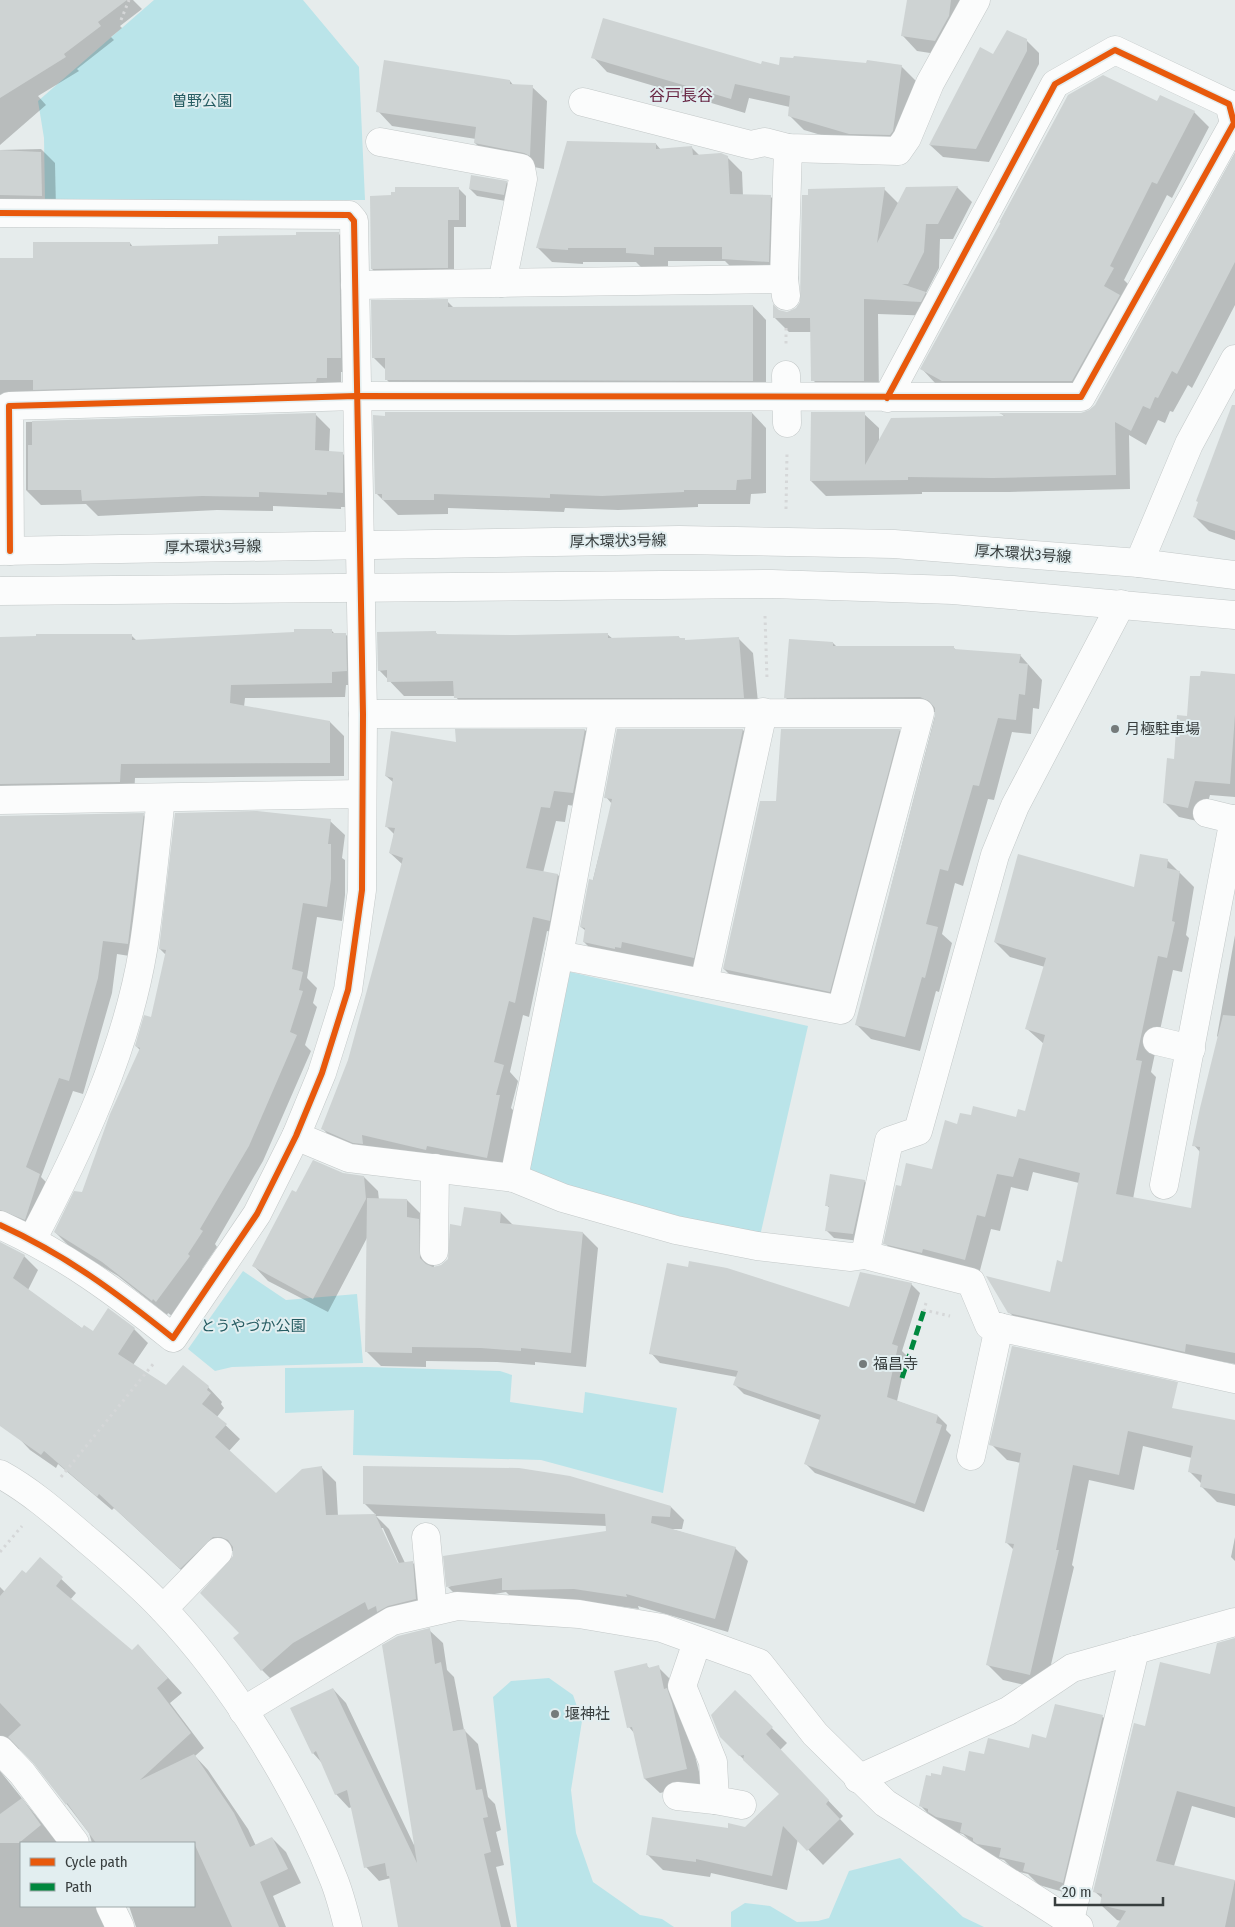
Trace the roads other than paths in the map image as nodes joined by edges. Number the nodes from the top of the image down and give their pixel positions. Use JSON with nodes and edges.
{"nodes":[{"id":1,"x":976,"y":0,"type":"edge"},
{"id":2,"x":583,"y":102,"type":"dead end"},
{"id":3,"x":380,"y":142,"type":"dead end"},
{"id":4,"x":788,"y":148,"type":"junction"},
{"id":5,"x":0,"y":213,"type":"edge"},
{"id":6,"x":502,"y":282,"type":"junction"},
{"id":7,"x":355,"y":285,"type":"junction"},
{"id":8,"x":1235,"y":359,"type":"edge"},
{"id":9,"x":356,"y":396,"type":"junction"},
{"id":10,"x":887,"y":398,"type":"junction"},
{"id":11,"x":359,"y":545,"type":"junction"},
{"id":12,"x":5,"y":551,"type":"edge"},
{"id":13,"x":1139,"y":563,"type":"junction"},
{"id":14,"x":1235,"y":575,"type":"edge"},
{"id":15,"x":360,"y":587,"type":"junction"},
{"id":16,"x":0,"y":591,"type":"edge"},
{"id":17,"x":1121,"y":604,"type":"junction"},
{"id":18,"x":1235,"y":614,"type":"edge"},
{"id":19,"x":762,"y":712,"type":"junction"},
{"id":20,"x":364,"y":714,"type":"junction"},
{"id":21,"x":604,"y":714,"type":"junction"},
{"id":22,"x":362,"y":794,"type":"junction"},
{"id":23,"x":161,"y":798,"type":"junction"},
{"id":24,"x":0,"y":800,"type":"edge"},
{"id":25,"x":1207,"y":813,"type":"dead end"},
{"id":26,"x":1234,"y":820,"type":"edge"},
{"id":27,"x":558,"y":954,"type":"junction"},
{"id":28,"x":704,"y":983,"type":"junction"},
{"id":29,"x":1157,"y":1041,"type":"dead end"},
{"id":30,"x":1191,"y":1049,"type":"junction"},
{"id":31,"x":296,"y":1136,"type":"junction"},
{"id":32,"x":435,"y":1168,"type":"junction"},
{"id":33,"x":514,"y":1178,"type":"junction"},
{"id":34,"x":1164,"y":1185,"type":"dead end"},
{"id":35,"x":0,"y":1226,"type":"edge"},
{"id":36,"x":32,"y":1240,"type":"junction"},
{"id":37,"x":434,"y":1251,"type":"dead end"},
{"id":38,"x":865,"y":1255,"type":"junction"},
{"id":39,"x":999,"y":1327,"type":"junction"},
{"id":40,"x":1235,"y":1379,"type":"edge"},
{"id":41,"x":971,"y":1456,"type":"dead end"},
{"id":42,"x":0,"y":1474,"type":"edge"},
{"id":43,"x":426,"y":1537,"type":"dead end"},
{"id":44,"x":218,"y":1552,"type":"dead end"},
{"id":45,"x":163,"y":1609,"type":"junction"},
{"id":46,"x":433,"y":1611,"type":"junction"},
{"id":47,"x":1235,"y":1622,"type":"edge"},
{"id":48,"x":697,"y":1642,"type":"junction"},
{"id":49,"x":1135,"y":1650,"type":"junction"},
{"id":50,"x":243,"y":1711,"type":"junction"},
{"id":51,"x":0,"y":1750,"type":"edge"},
{"id":52,"x":858,"y":1778,"type":"junction"},
{"id":53,"x":677,"y":1796,"type":"dead end"},
{"id":54,"x":715,"y":1800,"type":"junction"},
{"id":55,"x":742,"y":1805,"type":"dead end"},
{"id":56,"x":74,"y":1842,"type":"edge"},
{"id":57,"x":110,"y":1907,"type":"edge"},
{"id":58,"x":1075,"y":1923,"type":"edge"},
{"id":59,"x":120,"y":1927,"type":"edge"},
{"id":60,"x":348,"y":1927,"type":"edge"}],
"edges":[{"from":1,"to":4,"type":"street"},
{"from":2,"to":4,"type":"street"},
{"from":3,"to":6,"type":"street"},
{"from":4,"to":6,"type":"street"},
{"from":5,"to":7,"type":"street"},
{"from":6,"to":7,"type":"street"},
{"from":7,"to":9,"type":"street"},
{"from":8,"to":13,"type":"street"},
{"from":9,"to":10,"type":"street"},
{"from":9,"to":11,"type":"street"},
{"from":9,"to":12,"type":"street"},
{"from":10,"to":10,"type":"street"},
{"from":11,"to":12,"type":"street","name":"厚木環状3号線"},
{"from":11,"to":13,"type":"street","name":"厚木環状3号線"},
{"from":11,"to":15,"type":"street"},
{"from":13,"to":14,"type":"street","name":"厚木環状3号線"},
{"from":15,"to":16,"type":"street"},
{"from":15,"to":17,"type":"street"},
{"from":15,"to":20,"type":"street"},
{"from":17,"to":18,"type":"street"},
{"from":17,"to":38,"type":"street"},
{"from":19,"to":21,"type":"street"},
{"from":19,"to":28,"type":"street"},
{"from":19,"to":28,"type":"street"},
{"from":20,"to":21,"type":"street"},
{"from":20,"to":22,"type":"street"},
{"from":21,"to":27,"type":"street"},
{"from":22,"to":23,"type":"street"},
{"from":22,"to":31,"type":"street"},
{"from":23,"to":24,"type":"street"},
{"from":23,"to":36,"type":"street"},
{"from":25,"to":26,"type":"street"},
{"from":26,"to":30,"type":"street"},
{"from":27,"to":28,"type":"street"},
{"from":27,"to":33,"type":"street"},
{"from":29,"to":30,"type":"street"},
{"from":30,"to":34,"type":"street"},
{"from":31,"to":32,"type":"street"},
{"from":31,"to":36,"type":"street"},
{"from":32,"to":33,"type":"street"},
{"from":32,"to":37,"type":"street"},
{"from":33,"to":38,"type":"street"},
{"from":35,"to":36,"type":"street"},
{"from":38,"to":39,"type":"street"},
{"from":39,"to":40,"type":"street"},
{"from":39,"to":41,"type":"street"},
{"from":42,"to":45,"type":"street"},
{"from":43,"to":46,"type":"street"},
{"from":44,"to":45,"type":"street"},
{"from":45,"to":50,"type":"street"},
{"from":46,"to":48,"type":"street"},
{"from":46,"to":50,"type":"street"},
{"from":47,"to":49,"type":"street"},
{"from":48,"to":52,"type":"street"},
{"from":48,"to":54,"type":"street"},
{"from":49,"to":52,"type":"street"},
{"from":49,"to":58,"type":"street"},
{"from":50,"to":60,"type":"street"},
{"from":51,"to":56,"type":"street"},
{"from":52,"to":58,"type":"street"},
{"from":53,"to":54,"type":"street"},
{"from":54,"to":55,"type":"street"},
{"from":57,"to":59,"type":"street"}]}
